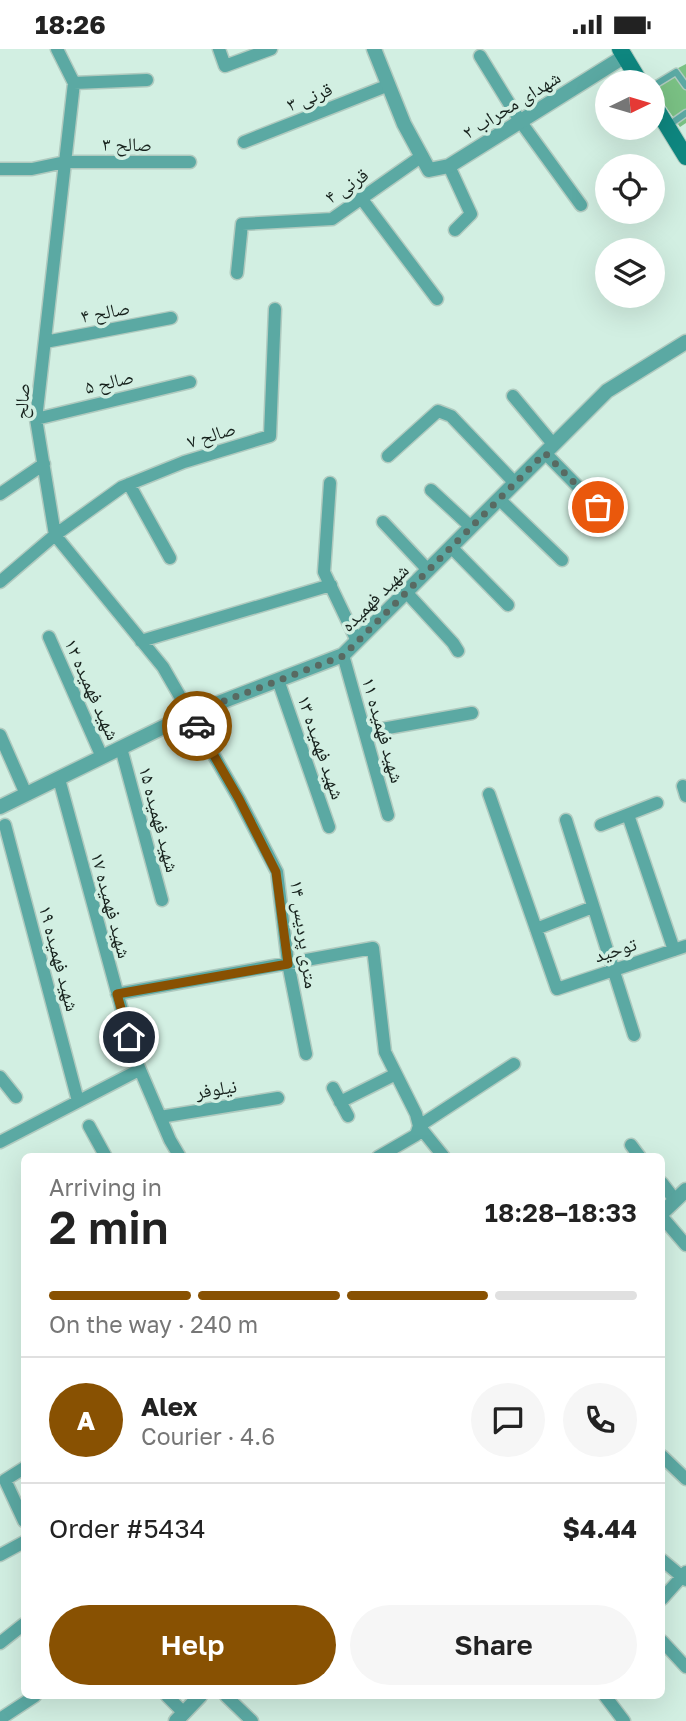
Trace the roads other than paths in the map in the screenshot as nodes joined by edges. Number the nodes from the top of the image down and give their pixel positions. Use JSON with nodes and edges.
{"nodes":[{"id":1,"x":57,"y":49,"type":"edge"},
{"id":2,"x":219,"y":49,"type":"edge"},
{"id":3,"x":271,"y":49,"type":"edge"},
{"id":4,"x":374,"y":49,"type":"edge"},
{"id":5,"x":622,"y":53,"type":"edge"},
{"id":6,"x":480,"y":56,"type":"dead end"},
{"id":7,"x":633,"y":70,"type":"edge"},
{"id":8,"x":665,"y":79,"type":"edge"},
{"id":9,"x":147,"y":80,"type":"dead end"},
{"id":10,"x":74,"y":83,"type":"junction"},
{"id":11,"x":389,"y":85,"type":"junction"},
{"id":12,"x":686,"y":86,"type":"edge"},
{"id":13,"x":686,"y":113,"type":"edge"},
{"id":14,"x":520,"y":121,"type":"junction"},
{"id":15,"x":665,"y":123,"type":"edge"},
{"id":16,"x":667,"y":126,"type":"junction"},
{"id":17,"x":244,"y":142,"type":"dead end"},
{"id":18,"x":422,"y":156,"type":"junction"},
{"id":19,"x":686,"y":157,"type":"edge"},
{"id":20,"x":65,"y":162,"type":"junction"},
{"id":21,"x":190,"y":163,"type":"dead end"},
{"id":22,"x":449,"y":166,"type":"junction"},
{"id":23,"x":0,"y":169,"type":"edge"},
{"id":24,"x":361,"y":198,"type":"junction"},
{"id":25,"x":581,"y":205,"type":"dead end"},
{"id":26,"x":455,"y":230,"type":"dead end"},
{"id":27,"x":237,"y":273,"type":"dead end"},
{"id":28,"x":437,"y":299,"type":"dead end"},
{"id":29,"x":275,"y":309,"type":"dead end"},
{"id":30,"x":172,"y":318,"type":"dead end"},
{"id":31,"x":45,"y":342,"type":"junction"},
{"id":32,"x":684,"y":348,"type":"edge"},
{"id":33,"x":190,"y":382,"type":"dead end"},
{"id":34,"x":513,"y":396,"type":"dead end"},
{"id":35,"x":36,"y":419,"type":"junction"},
{"id":36,"x":549,"y":449,"type":"junction"},
{"id":37,"x":388,"y":456,"type":"dead end"},
{"id":38,"x":44,"y":464,"type":"junction"},
{"id":39,"x":330,"y":483,"type":"dead end"},
{"id":40,"x":515,"y":483,"type":"junction"},
{"id":41,"x":129,"y":484,"type":"junction"},
{"id":42,"x":431,"y":490,"type":"dead end"},
{"id":43,"x":0,"y":494,"type":"edge"},
{"id":44,"x":499,"y":499,"type":"junction"},
{"id":45,"x":598,"y":507,"type":"dead end"},
{"id":46,"x":383,"y":522,"type":"dead end"},
{"id":47,"x":471,"y":527,"type":"junction"},
{"id":48,"x":55,"y":535,"type":"junction"},
{"id":49,"x":451,"y":547,"type":"junction"},
{"id":50,"x":170,"y":558,"type":"dead end"},
{"id":51,"x":562,"y":560,"type":"dead end"},
{"id":52,"x":428,"y":570,"type":"junction"},
{"id":53,"x":0,"y":582,"type":"edge"},
{"id":54,"x":331,"y":585,"type":"junction"},
{"id":55,"x":406,"y":592,"type":"junction"},
{"id":56,"x":508,"y":605,"type":"dead end"},
{"id":57,"x":49,"y":637,"type":"dead end"},
{"id":58,"x":141,"y":641,"type":"junction"},
{"id":59,"x":357,"y":641,"type":"junction"},
{"id":60,"x":458,"y":651,"type":"dead end"},
{"id":61,"x":343,"y":656,"type":"junction"},
{"id":62,"x":278,"y":680,"type":"junction"},
{"id":63,"x":472,"y":713,"type":"dead end"},
{"id":64,"x":190,"y":714,"type":"junction"},
{"id":65,"x":365,"y":732,"type":"junction"},
{"id":66,"x":0,"y":735,"type":"edge"},
{"id":67,"x":121,"y":748,"type":"junction"},
{"id":68,"x":102,"y":757,"type":"junction"},
{"id":69,"x":59,"y":779,"type":"junction"},
{"id":70,"x":26,"y":794,"type":"junction"},
{"id":71,"x":489,"y":794,"type":"dead end"},
{"id":72,"x":657,"y":803,"type":"dead end"},
{"id":73,"x":0,"y":807,"type":"edge"},
{"id":74,"x":388,"y":815,"type":"dead end"},
{"id":75,"x":628,"y":815,"type":"junction"},
{"id":76,"x":566,"y":820,"type":"dead end"},
{"id":77,"x":5,"y":825,"type":"dead end"},
{"id":78,"x":601,"y":825,"type":"dead end"},
{"id":79,"x":329,"y":827,"type":"dead end"},
{"id":80,"x":162,"y":900,"type":"dead end"},
{"id":81,"x":593,"y":907,"type":"junction"},
{"id":82,"x":536,"y":929,"type":"junction"},
{"id":83,"x":680,"y":948,"type":"edge"},
{"id":84,"x":288,"y":964,"type":"junction"},
{"id":85,"x":613,"y":970,"type":"junction"},
{"id":86,"x":117,"y":994,"type":"junction"},
{"id":87,"x":634,"y":1035,"type":"dead end"},
{"id":88,"x":306,"y":1054,"type":"dead end"},
{"id":89,"x":514,"y":1064,"type":"dead end"},
{"id":90,"x":139,"y":1070,"type":"junction"},
{"id":91,"x":396,"y":1074,"type":"junction"},
{"id":92,"x":0,"y":1077,"type":"edge"},
{"id":93,"x":333,"y":1089,"type":"dead end"},
{"id":94,"x":16,"y":1097,"type":"dead end"},
{"id":95,"x":278,"y":1098,"type":"dead end"},
{"id":96,"x":78,"y":1101,"type":"junction"},
{"id":97,"x":340,"y":1102,"type":"junction"},
{"id":98,"x":348,"y":1115,"type":"dead end"},
{"id":99,"x":160,"y":1117,"type":"junction"},
{"id":100,"x":89,"y":1126,"type":"dead end"},
{"id":101,"x":419,"y":1126,"type":"junction"},
{"id":102,"x":0,"y":1142,"type":"edge"},
{"id":103,"x":631,"y":1145,"type":"dead end"},
{"id":104,"x":104,"y":1153,"type":"edge"},
{"id":105,"x":178,"y":1153,"type":"edge"},
{"id":106,"x":385,"y":1153,"type":"edge"},
{"id":107,"x":441,"y":1153,"type":"edge"},
{"id":108,"x":637,"y":1153,"type":"edge"},
{"id":109,"x":665,"y":1187,"type":"edge"},
{"id":110,"x":686,"y":1190,"type":"edge"},
{"id":111,"x":675,"y":1200,"type":"junction"},
{"id":112,"x":665,"y":1212,"type":"edge"},
{"id":113,"x":665,"y":1219,"type":"edge"},
{"id":114,"x":686,"y":1245,"type":"edge"},
{"id":115,"x":665,"y":1459,"type":"edge"},
{"id":116,"x":21,"y":1470,"type":"edge"},
{"id":117,"x":3,"y":1479,"type":"edge"},
{"id":118,"x":686,"y":1479,"type":"edge"},
{"id":119,"x":21,"y":1515,"type":"edge"},
{"id":120,"x":21,"y":1544,"type":"edge"},
{"id":121,"x":0,"y":1555,"type":"edge"},
{"id":122,"x":665,"y":1562,"type":"edge"},
{"id":123,"x":685,"y":1576,"type":"edge"},
{"id":124,"x":665,"y":1595,"type":"edge"},
{"id":125,"x":21,"y":1627,"type":"edge"},
{"id":126,"x":0,"y":1643,"type":"edge"},
{"id":127,"x":665,"y":1644,"type":"edge"},
{"id":128,"x":686,"y":1667,"type":"edge"},
{"id":129,"x":30,"y":1699,"type":"edge"},
{"id":130,"x":169,"y":1699,"type":"edge"},
{"id":131,"x":197,"y":1699,"type":"edge"},
{"id":132,"x":229,"y":1699,"type":"edge"},
{"id":133,"x":607,"y":1699,"type":"edge"},
{"id":134,"x":180,"y":1717,"type":"edge"},
{"id":135,"x":0,"y":1719,"type":"edge"},
{"id":136,"x":252,"y":1721,"type":"edge"},
{"id":137,"x":624,"y":1721,"type":"edge"}],
"edges":[{"from":1,"to":10,"type":"street"},
{"from":2,"to":3,"type":"street"},
{"from":4,"to":11,"type":"street"},
{"from":5,"to":7,"type":"main road"},
{"from":5,"to":14,"type":"street","name":"شهدای محراب ۲"},
{"from":6,"to":14,"type":"street"},
{"from":8,"to":12,"type":"lane"},
{"from":9,"to":10,"type":"street"},
{"from":10,"to":20,"type":"street","name":"صالح"},
{"from":11,"to":17,"type":"street","name":"قرنی ۳"},
{"from":11,"to":18,"type":"street"},
{"from":13,"to":16,"type":"lane"},
{"from":14,"to":22,"type":"street","name":"شهدای محراب ۲"},
{"from":14,"to":25,"type":"street"},
{"from":15,"to":16,"type":"main road"},
{"from":16,"to":19,"type":"main road"},
{"from":18,"to":22,"type":"street"},
{"from":18,"to":24,"type":"street","name":"قرنی ۴"},
{"from":20,"to":21,"type":"street","name":"صالح ۳"},
{"from":20,"to":23,"type":"street","name":"صالح ۳"},
{"from":20,"to":31,"type":"street","name":"صالح"},
{"from":22,"to":26,"type":"street"},
{"from":24,"to":27,"type":"street","name":"قرنی ۴"},
{"from":24,"to":28,"type":"street"},
{"from":29,"to":41,"type":"street","name":"صالح ۷"},
{"from":30,"to":31,"type":"street","name":"صالح ۴"},
{"from":31,"to":35,"type":"street","name":"صالح"},
{"from":32,"to":36,"type":"street","name":"شهید فهمیده"},
{"from":33,"to":35,"type":"street","name":"صالح ۵"},
{"from":34,"to":36,"type":"street"},
{"from":35,"to":38,"type":"street","name":"صالح"},
{"from":36,"to":40,"type":"street","name":"شهید فهمیده"},
{"from":36,"to":45,"type":"street"},
{"from":37,"to":40,"type":"street"},
{"from":38,"to":43,"type":"street"},
{"from":38,"to":48,"type":"street","name":"صالح"},
{"from":39,"to":54,"type":"street"},
{"from":40,"to":44,"type":"street","name":"شهید فهمیده"},
{"from":41,"to":48,"type":"street","name":"صالح ۷"},
{"from":41,"to":50,"type":"street"},
{"from":42,"to":47,"type":"street"},
{"from":44,"to":47,"type":"street","name":"شهید فهمیده"},
{"from":44,"to":51,"type":"street"},
{"from":46,"to":52,"type":"street"},
{"from":47,"to":49,"type":"street","name":"شهید فهمیده"},
{"from":48,"to":53,"type":"street","name":"صالح ۷"},
{"from":48,"to":58,"type":"street"},
{"from":49,"to":52,"type":"street","name":"شهید فهمیده"},
{"from":49,"to":56,"type":"street"},
{"from":52,"to":55,"type":"street","name":"شهید فهمیده"},
{"from":54,"to":58,"type":"street"},
{"from":54,"to":59,"type":"street"},
{"from":55,"to":59,"type":"street","name":"شهید فهمیده"},
{"from":55,"to":60,"type":"street"},
{"from":57,"to":68,"type":"street","name":"شهید فهمیده ۱۲"},
{"from":58,"to":64,"type":"street"},
{"from":59,"to":61,"type":"street","name":"شهید فهمیده"},
{"from":61,"to":62,"type":"street","name":"شهید فهمیده"},
{"from":61,"to":65,"type":"street","name":"شهید فهمیده ۱۱"},
{"from":62,"to":64,"type":"street","name":"شهید فهمیده"},
{"from":62,"to":79,"type":"street","name":"شهید فهمیده ۱۳"},
{"from":63,"to":65,"type":"street"},
{"from":64,"to":67,"type":"street","name":"شهید فهمیده"},
{"from":64,"to":84,"type":"street","name":"۱۴ متری پردیس"},
{"from":65,"to":74,"type":"street","name":"شهید فهمیده ۱۱"},
{"from":66,"to":70,"type":"street"},
{"from":67,"to":68,"type":"street","name":"شهید فهمیده"},
{"from":67,"to":80,"type":"street","name":"شهید فهمیده ۱۵"},
{"from":68,"to":69,"type":"street","name":"شهید فهمیده"},
{"from":69,"to":70,"type":"street","name":"شهید فهمیده"},
{"from":69,"to":86,"type":"street","name":"شهید فهمیده ۱۷"},
{"from":70,"to":73,"type":"street","name":"شهید فهمیده"},
{"from":71,"to":82,"type":"street"},
{"from":72,"to":75,"type":"street"},
{"from":75,"to":78,"type":"street"},
{"from":75,"to":83,"type":"street"},
{"from":76,"to":81,"type":"street"},
{"from":77,"to":96,"type":"street","name":"شهید فهمیده ۱۹"},
{"from":81,"to":82,"type":"street"},
{"from":81,"to":85,"type":"street"},
{"from":82,"to":85,"type":"street","name":"توحید"},
{"from":83,"to":85,"type":"street","name":"توحید"},
{"from":84,"to":86,"type":"street"},
{"from":84,"to":88,"type":"street","name":"۱۴ متری پردیس"},
{"from":84,"to":91,"type":"street"},
{"from":85,"to":87,"type":"street"},
{"from":86,"to":90,"type":"street","name":"شهید فهمیده ۱۷"},
{"from":89,"to":101,"type":"street"},
{"from":90,"to":96,"type":"street"},
{"from":90,"to":99,"type":"street","name":"شهید فهمیده ۱۷"},
{"from":91,"to":97,"type":"street"},
{"from":91,"to":101,"type":"street"},
{"from":92,"to":94,"type":"street"},
{"from":93,"to":97,"type":"street"},
{"from":95,"to":99,"type":"street","name":"نیلوفر"},
{"from":96,"to":102,"type":"street"},
{"from":97,"to":98,"type":"street"},
{"from":99,"to":105,"type":"street","name":"شهید فهمیده ۱۷"},
{"from":100,"to":104,"type":"street"},
{"from":101,"to":106,"type":"street"},
{"from":101,"to":107,"type":"street"},
{"from":103,"to":108,"type":"street"},
{"from":109,"to":111,"type":"street"},
{"from":110,"to":111,"type":"street"},
{"from":111,"to":112,"type":"street"},
{"from":113,"to":114,"type":"street"},
{"from":115,"to":118,"type":"street"},
{"from":116,"to":117,"type":"street"},
{"from":117,"to":119,"type":"street"},
{"from":120,"to":121,"type":"street"},
{"from":122,"to":123,"type":"street"},
{"from":123,"to":124,"type":"street"},
{"from":125,"to":126,"type":"street"},
{"from":127,"to":128,"type":"street"},
{"from":129,"to":135,"type":"street"},
{"from":130,"to":134,"type":"street"},
{"from":131,"to":134,"type":"street"},
{"from":132,"to":136,"type":"street"},
{"from":133,"to":137,"type":"street"}]}
